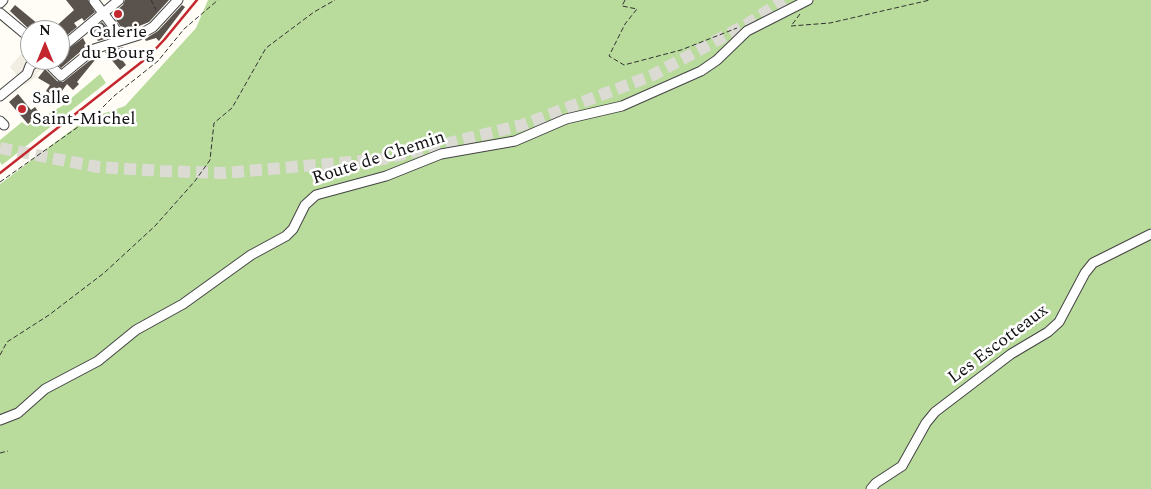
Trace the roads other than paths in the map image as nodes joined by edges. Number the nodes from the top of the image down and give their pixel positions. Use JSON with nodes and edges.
{"nodes":[{"id":1,"x":3,"y":0,"type":"edge"},
{"id":2,"x":119,"y":0,"type":"edge"},
{"id":3,"x":178,"y":0,"type":"edge"},
{"id":4,"x":808,"y":0,"type":"edge"},
{"id":5,"x":94,"y":1,"type":"dead end"},
{"id":6,"x":0,"y":3,"type":"edge"},
{"id":7,"x":0,"y":12,"type":"edge"},
{"id":8,"x":103,"y":13,"type":"junction"},
{"id":9,"x":20,"y":29,"type":"edge"},
{"id":10,"x":116,"y":30,"type":"dead end"},
{"id":11,"x":70,"y":41,"type":"edge"},
{"id":12,"x":70,"y":68,"type":"edge"},
{"id":13,"x":28,"y":70,"type":"edge"},
{"id":14,"x":56,"y":70,"type":"edge"},
{"id":15,"x":67,"y":70,"type":"edge"},
{"id":16,"x":0,"y":96,"type":"edge"},
{"id":17,"x":1151,"y":234,"type":"edge"},
{"id":18,"x":0,"y":420,"type":"edge"},
{"id":19,"x":871,"y":489,"type":"edge"}],
"edges":[{"from":1,"to":6,"type":"street"},
{"from":2,"to":8,"type":"street"},
{"from":3,"to":12,"type":"street"},
{"from":4,"to":18,"type":"street","name":"Route de Chemin"},
{"from":5,"to":8,"type":"street"},
{"from":7,"to":9,"type":"street"},
{"from":8,"to":10,"type":"street"},
{"from":8,"to":11,"type":"street"},
{"from":13,"to":16,"type":"street"},
{"from":14,"to":15,"type":"street"},
{"from":17,"to":19,"type":"street","name":"Les Escotteaux"}]}
